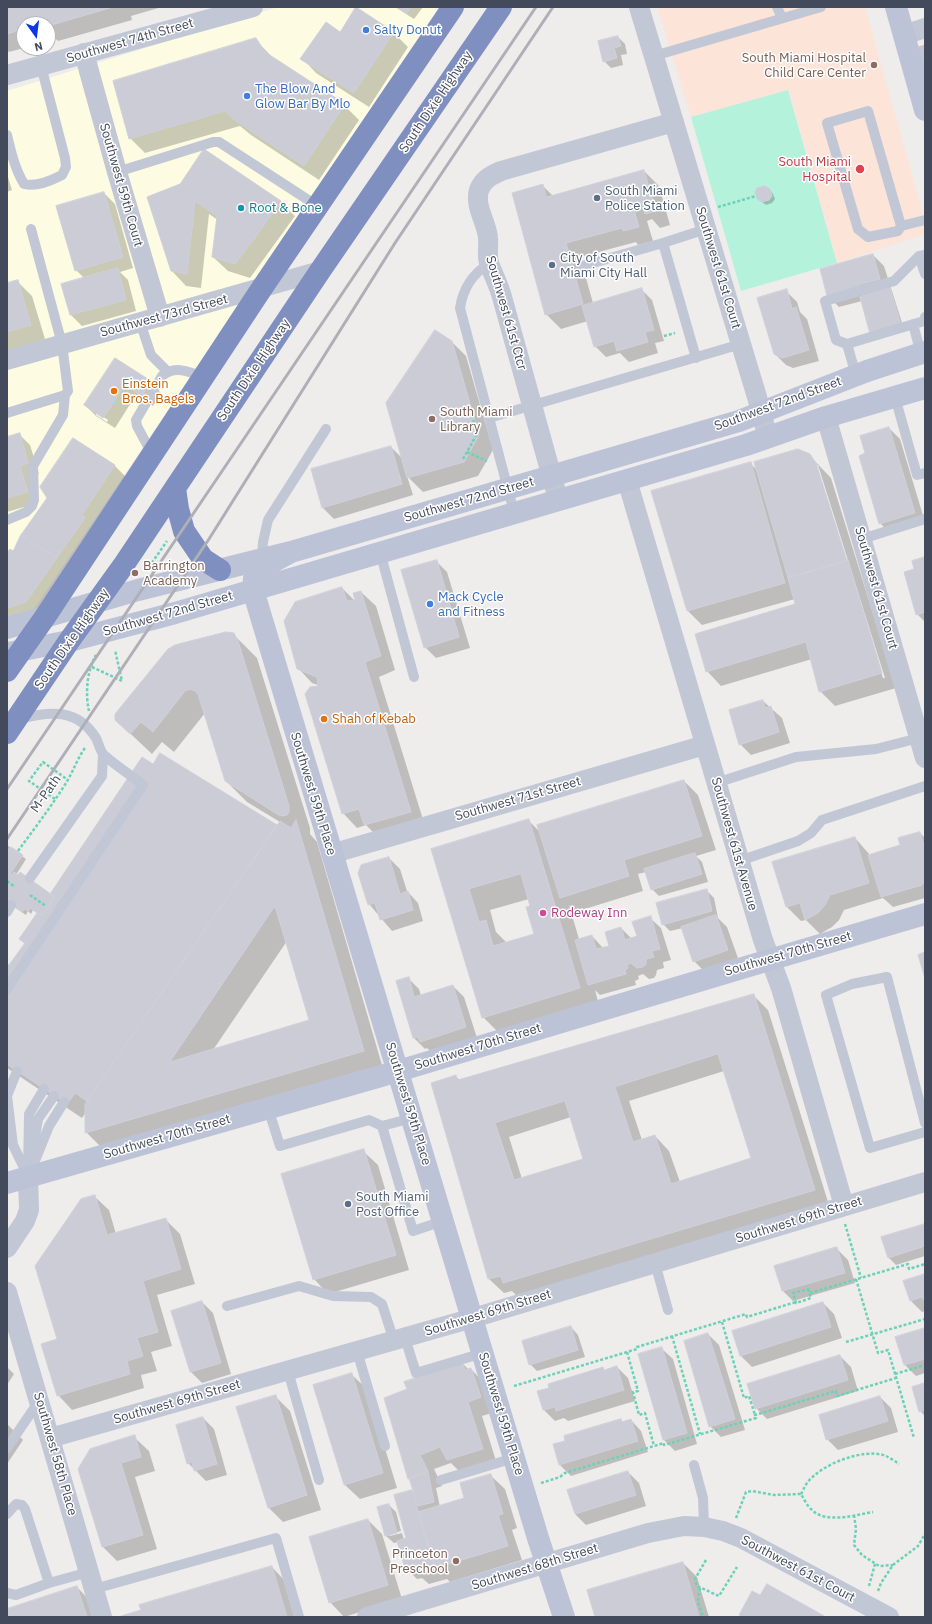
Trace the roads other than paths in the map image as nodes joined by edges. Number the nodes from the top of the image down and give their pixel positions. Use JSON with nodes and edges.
{"nodes":[{"id":1,"x":253,"y":7,"type":"edge"},
{"id":2,"x":453,"y":7,"type":"edge"},
{"id":3,"x":501,"y":7,"type":"edge"},
{"id":4,"x":640,"y":7,"type":"edge"},
{"id":5,"x":777,"y":7,"type":"edge"},
{"id":6,"x":821,"y":7,"type":"edge"},
{"id":7,"x":896,"y":7,"type":"edge"},
{"id":8,"x":216,"y":12,"type":"edge"},
{"id":9,"x":782,"y":18,"type":"junction"},
{"id":10,"x":925,"y":28,"type":"edge"},
{"id":11,"x":904,"y":35,"type":"junction"},
{"id":12,"x":84,"y":53,"type":"junction"},
{"id":13,"x":654,"y":56,"type":"junction"},
{"id":14,"x":918,"y":57,"type":"edge"},
{"id":15,"x":41,"y":66,"type":"junction"},
{"id":16,"x":7,"y":75,"type":"edge"},
{"id":17,"x":925,"y":110,"type":"edge"},
{"id":18,"x":674,"y":122,"type":"junction"},
{"id":19,"x":7,"y":136,"type":"edge"},
{"id":20,"x":117,"y":172,"type":"junction"},
{"id":21,"x":319,"y":207,"type":"junction"},
{"id":22,"x":925,"y":220,"type":"edge"},
{"id":23,"x":901,"y":226,"type":"junction"},
{"id":24,"x":31,"y":229,"type":"dead end"},
{"id":25,"x":706,"y":229,"type":"junction"},
{"id":26,"x":663,"y":243,"type":"junction"},
{"id":27,"x":922,"y":256,"type":"edge"},
{"id":28,"x":489,"y":264,"type":"junction"},
{"id":29,"x":582,"y":266,"type":"dead end"},
{"id":30,"x":320,"y":271,"type":"junction"},
{"id":31,"x":925,"y":274,"type":"edge"},
{"id":32,"x":262,"y":288,"type":"junction"},
{"id":33,"x":160,"y":317,"type":"junction"},
{"id":34,"x":925,"y":317,"type":"edge"},
{"id":35,"x":140,"y":322,"type":"junction"},
{"id":36,"x":913,"y":324,"type":"junction"},
{"id":37,"x":62,"y":344,"type":"junction"},
{"id":38,"x":741,"y":344,"type":"junction"},
{"id":39,"x":847,"y":344,"type":"junction"},
{"id":40,"x":923,"y":353,"type":"edge"},
{"id":41,"x":696,"y":358,"type":"junction"},
{"id":42,"x":7,"y":360,"type":"edge"},
{"id":43,"x":167,"y":371,"type":"junction"},
{"id":44,"x":856,"y":375,"type":"junction"},
{"id":45,"x":205,"y":377,"type":"junction"},
{"id":46,"x":925,"y":388,"type":"edge"},
{"id":47,"x":65,"y":395,"type":"junction"},
{"id":48,"x":895,"y":397,"type":"junction"},
{"id":49,"x":532,"y":406,"type":"junction"},
{"id":50,"x":761,"y":412,"type":"junction"},
{"id":51,"x":7,"y":413,"type":"edge"},
{"id":52,"x":489,"y":418,"type":"junction"},
{"id":53,"x":826,"y":418,"type":"junction"},
{"id":54,"x":326,"y":429,"type":"dead end"},
{"id":55,"x":768,"y":438,"type":"junction"},
{"id":56,"x":153,"y":456,"type":"junction"},
{"id":57,"x":925,"y":473,"type":"edge"},
{"id":58,"x":551,"y":476,"type":"junction"},
{"id":59,"x":627,"y":480,"type":"junction"},
{"id":60,"x":175,"y":488,"type":"junction"},
{"id":61,"x":508,"y":489,"type":"junction"},
{"id":62,"x":558,"y":500,"type":"junction"},
{"id":63,"x":514,"y":512,"type":"junction"},
{"id":64,"x":925,"y":519,"type":"edge"},
{"id":65,"x":7,"y":520,"type":"edge"},
{"id":66,"x":862,"y":539,"type":"junction"},
{"id":67,"x":291,"y":552,"type":"junction"},
{"id":68,"x":380,"y":552,"type":"junction"},
{"id":69,"x":262,"y":559,"type":"junction"},
{"id":70,"x":220,"y":570,"type":"junction"},
{"id":71,"x":253,"y":590,"type":"junction"},
{"id":72,"x":97,"y":602,"type":"junction"},
{"id":73,"x":45,"y":617,"type":"junction"},
{"id":74,"x":7,"y":628,"type":"edge"},
{"id":75,"x":69,"y":641,"type":"junction"},
{"id":76,"x":14,"y":652,"type":"edge"},
{"id":77,"x":7,"y":671,"type":"edge"},
{"id":78,"x":414,"y":678,"type":"dead end"},
{"id":79,"x":12,"y":727,"type":"edge"},
{"id":80,"x":919,"y":738,"type":"junction"},
{"id":81,"x":705,"y":744,"type":"junction"},
{"id":82,"x":103,"y":754,"type":"junction"},
{"id":83,"x":925,"y":758,"type":"edge"},
{"id":84,"x":716,"y":783,"type":"junction"},
{"id":85,"x":925,"y":786,"type":"edge"},
{"id":86,"x":331,"y":854,"type":"junction"},
{"id":87,"x":739,"y":861,"type":"junction"},
{"id":88,"x":30,"y":878,"type":"dead end"},
{"id":89,"x":925,"y":914,"type":"edge"},
{"id":90,"x":769,"y":960,"type":"junction"},
{"id":91,"x":7,"y":989,"type":"edge"},
{"id":92,"x":17,"y":1071,"type":"dead end"},
{"id":93,"x":398,"y":1071,"type":"junction"},
{"id":94,"x":44,"y":1089,"type":"dead end"},
{"id":95,"x":54,"y":1096,"type":"dead end"},
{"id":96,"x":64,"y":1102,"type":"dead end"},
{"id":97,"x":268,"y":1108,"type":"junction"},
{"id":98,"x":412,"y":1118,"type":"junction"},
{"id":99,"x":925,"y":1123,"type":"edge"},
{"id":100,"x":382,"y":1126,"type":"junction"},
{"id":101,"x":925,"y":1132,"type":"edge"},
{"id":102,"x":28,"y":1176,"type":"junction"},
{"id":103,"x":925,"y":1182,"type":"edge"},
{"id":104,"x":7,"y":1183,"type":"edge"},
{"id":105,"x":844,"y":1214,"type":"junction"},
{"id":106,"x":443,"y":1221,"type":"junction"},
{"id":107,"x":7,"y":1248,"type":"edge"},
{"id":108,"x":655,"y":1263,"type":"junction"},
{"id":109,"x":7,"y":1292,"type":"edge"},
{"id":110,"x":227,"y":1306,"type":"dead end"},
{"id":111,"x":668,"y":1310,"type":"dead end"},
{"id":112,"x":473,"y":1318,"type":"junction"},
{"id":113,"x":399,"y":1339,"type":"junction"},
{"id":114,"x":357,"y":1351,"type":"junction"},
{"id":115,"x":483,"y":1353,"type":"junction"},
{"id":116,"x":288,"y":1371,"type":"junction"},
{"id":117,"x":39,"y":1401,"type":"junction"},
{"id":118,"x":50,"y":1438,"type":"junction"},
{"id":119,"x":384,"y":1446,"type":"dead end"},
{"id":120,"x":7,"y":1448,"type":"edge"},
{"id":121,"x":514,"y":1458,"type":"junction"},
{"id":122,"x":694,"y":1465,"type":"dead end"},
{"id":123,"x":319,"y":1480,"type":"dead end"},
{"id":124,"x":441,"y":1480,"type":"dead end"},
{"id":125,"x":7,"y":1514,"type":"edge"},
{"id":126,"x":704,"y":1527,"type":"junction"},
{"id":127,"x":547,"y":1564,"type":"junction"},
{"id":128,"x":92,"y":1581,"type":"junction"},
{"id":129,"x":49,"y":1582,"type":"junction"},
{"id":130,"x":7,"y":1593,"type":"edge"},
{"id":131,"x":102,"y":1617,"type":"edge"},
{"id":132,"x":299,"y":1617,"type":"edge"},
{"id":133,"x":367,"y":1617,"type":"edge"},
{"id":134,"x":564,"y":1617,"type":"edge"},
{"id":135,"x":889,"y":1617,"type":"edge"}],
"edges":[{"from":1,"to":8,"type":"street","name":"Southwest 74th Street"},
{"from":2,"to":21,"type":"highway"},
{"from":3,"to":30,"type":"highway","name":"South Dixie Highway"},
{"from":4,"to":13,"type":"street","name":"Southwest 61st Court"},
{"from":5,"to":9,"type":"lane"},
{"from":6,"to":9,"type":"lane"},
{"from":7,"to":11,"type":"street"},
{"from":8,"to":12,"type":"street","name":"Southwest 74th Street"},
{"from":9,"to":13,"type":"lane"},
{"from":10,"to":11,"type":"street"},
{"from":11,"to":14,"type":"street"},
{"from":12,"to":15,"type":"street","name":"Southwest 74th Street"},
{"from":12,"to":20,"type":"street","name":"Southwest 59th Court"},
{"from":13,"to":18,"type":"street","name":"Southwest 61st Court"},
{"from":14,"to":17,"type":"street"},
{"from":15,"to":16,"type":"street","name":"Southwest 74th Street"},
{"from":15,"to":19,"type":"lane"},
{"from":18,"to":25,"type":"street","name":"Southwest 61st Court"},
{"from":18,"to":28,"type":"street","name":"Southwest 61st Ctcr"},
{"from":20,"to":21,"type":"lane"},
{"from":20,"to":33,"type":"street","name":"Southwest 59th Court"},
{"from":21,"to":32,"type":"highway"},
{"from":22,"to":23,"type":"lane"},
{"from":23,"to":23,"type":"lane"},
{"from":24,"to":37,"type":"lane"},
{"from":25,"to":26,"type":"lane"},
{"from":25,"to":38,"type":"street","name":"Southwest 61st Court"},
{"from":26,"to":29,"type":"lane"},
{"from":26,"to":41,"type":"lane"},
{"from":27,"to":31,"type":"lane"},
{"from":27,"to":39,"type":"lane"},
{"from":28,"to":49,"type":"street","name":"Southwest 61st Ctcr"},
{"from":28,"to":52,"type":"lane"},
{"from":30,"to":32,"type":"street","name":"Southwest 73rd Street"},
{"from":30,"to":60,"type":"highway","name":"South Dixie Highway"},
{"from":32,"to":33,"type":"street","name":"Southwest 73rd Street"},
{"from":32,"to":45,"type":"highway"},
{"from":33,"to":35,"type":"street","name":"Southwest 73rd Street"},
{"from":34,"to":36,"type":"lane"},
{"from":35,"to":37,"type":"street","name":"Southwest 73rd Street"},
{"from":35,"to":43,"type":"lane"},
{"from":36,"to":39,"type":"lane"},
{"from":36,"to":40,"type":"lane"},
{"from":37,"to":42,"type":"street","name":"Southwest 73rd Street"},
{"from":37,"to":47,"type":"lane"},
{"from":38,"to":41,"type":"lane"},
{"from":38,"to":50,"type":"street","name":"Southwest 61st Court"},
{"from":39,"to":44,"type":"lane"},
{"from":40,"to":44,"type":"street","name":"Southwest 72nd Street"},
{"from":41,"to":49,"type":"lane"},
{"from":43,"to":45,"type":"lane"},
{"from":43,"to":56,"type":"lane"},
{"from":44,"to":50,"type":"street","name":"Southwest 72nd Street"},
{"from":45,"to":56,"type":"highway"},
{"from":46,"to":48,"type":"street","name":"Southwest 72nd Street"},
{"from":47,"to":51,"type":"lane"},
{"from":47,"to":65,"type":"lane"},
{"from":48,"to":53,"type":"street","name":"Southwest 72nd Street"},
{"from":48,"to":57,"type":"lane"},
{"from":49,"to":52,"type":"lane"},
{"from":49,"to":58,"type":"street","name":"Southwest 61st Ctcr"},
{"from":50,"to":55,"type":"street","name":"Southwest 61st Court"},
{"from":50,"to":58,"type":"street","name":"Southwest 72nd Street"},
{"from":52,"to":61,"type":"lane"},
{"from":53,"to":55,"type":"street","name":"Southwest 72nd Street"},
{"from":53,"to":66,"type":"street","name":"Southwest 61st Court"},
{"from":54,"to":69,"type":"lane"},
{"from":55,"to":59,"type":"street","name":"Southwest 72nd Street"},
{"from":56,"to":73,"type":"highway"},
{"from":58,"to":61,"type":"street","name":"Southwest 72nd Street"},
{"from":58,"to":62,"type":"street","name":"Southwest 61st Ctcr"},
{"from":59,"to":62,"type":"street","name":"Southwest 72nd Street"},
{"from":59,"to":81,"type":"street","name":"Southwest 61st Avenue"},
{"from":60,"to":70,"type":"highway"},
{"from":60,"to":72,"type":"highway","name":"South Dixie Highway"},
{"from":61,"to":63,"type":"lane"},
{"from":61,"to":67,"type":"street","name":"Southwest 72nd Street"},
{"from":62,"to":63,"type":"street","name":"Southwest 72nd Street"},
{"from":63,"to":68,"type":"street","name":"Southwest 72nd Street"},
{"from":64,"to":66,"type":"lane"},
{"from":66,"to":80,"type":"street","name":"Southwest 61st Court"},
{"from":67,"to":69,"type":"street","name":"Southwest 72nd Street"},
{"from":67,"to":71,"type":"street"},
{"from":68,"to":71,"type":"street","name":"Southwest 72nd Street"},
{"from":68,"to":78,"type":"lane"},
{"from":69,"to":70,"type":"street","name":"Southwest 72nd Street"},
{"from":70,"to":72,"type":"street","name":"Southwest 72nd Street"},
{"from":71,"to":75,"type":"street","name":"Southwest 72nd Street"},
{"from":71,"to":86,"type":"street","name":"Southwest 59th Place"},
{"from":72,"to":73,"type":"street","name":"Southwest 72nd Street"},
{"from":72,"to":75,"type":"highway","name":"South Dixie Highway"},
{"from":73,"to":74,"type":"street","name":"Southwest 72nd Street"},
{"from":73,"to":76,"type":"highway"},
{"from":75,"to":76,"type":"street","name":"Southwest 72nd Street"},
{"from":75,"to":79,"type":"highway","name":"South Dixie Highway"},
{"from":76,"to":77,"type":"highway"},
{"from":79,"to":82,"type":"lane"},
{"from":80,"to":83,"type":"street","name":"Southwest 61st Court"},
{"from":80,"to":84,"type":"lane"},
{"from":81,"to":84,"type":"street","name":"Southwest 61st Avenue"},
{"from":81,"to":86,"type":"street","name":"Southwest 71st Street"},
{"from":82,"to":88,"type":"lane"},
{"from":82,"to":91,"type":"lane"},
{"from":84,"to":87,"type":"street","name":"Southwest 61st Avenue"},
{"from":85,"to":87,"type":"lane"},
{"from":86,"to":93,"type":"street","name":"Southwest 59th Place"},
{"from":87,"to":90,"type":"street","name":"Southwest 61st Avenue"},
{"from":89,"to":90,"type":"street","name":"Southwest 70th Street"},
{"from":90,"to":93,"type":"street","name":"Southwest 70th Street"},
{"from":90,"to":105,"type":"street","name":"Southwest 61st Avenue"},
{"from":92,"to":102,"type":"lane"},
{"from":93,"to":97,"type":"street","name":"Southwest 70th Street"},
{"from":93,"to":98,"type":"street","name":"Southwest 59th Place"},
{"from":94,"to":102,"type":"lane"},
{"from":95,"to":102,"type":"lane"},
{"from":96,"to":102,"type":"lane"},
{"from":97,"to":100,"type":"lane"},
{"from":97,"to":102,"type":"street","name":"Southwest 70th Street"},
{"from":98,"to":100,"type":"lane"},
{"from":98,"to":106,"type":"street","name":"Southwest 59th Place"},
{"from":99,"to":101,"type":"lane"},
{"from":100,"to":106,"type":"lane"},
{"from":102,"to":104,"type":"street","name":"Southwest 70th Street"},
{"from":102,"to":107,"type":"street"},
{"from":103,"to":105,"type":"street","name":"Southwest 69th Street"},
{"from":105,"to":108,"type":"street","name":"Southwest 69th Street"},
{"from":106,"to":112,"type":"street","name":"Southwest 59th Place"},
{"from":108,"to":111,"type":"lane"},
{"from":108,"to":112,"type":"street","name":"Southwest 69th Street"},
{"from":109,"to":117,"type":"street","name":"Southwest 58th Place"},
{"from":110,"to":113,"type":"lane"},
{"from":112,"to":113,"type":"street","name":"Southwest 69th Street"},
{"from":112,"to":115,"type":"street","name":"Southwest 59th Place"},
{"from":113,"to":114,"type":"street","name":"Southwest 69th Street"},
{"from":113,"to":115,"type":"lane"},
{"from":114,"to":116,"type":"street","name":"Southwest 69th Street"},
{"from":114,"to":119,"type":"lane"},
{"from":115,"to":121,"type":"street","name":"Southwest 59th Place"},
{"from":116,"to":118,"type":"street","name":"Southwest 69th Street"},
{"from":116,"to":123,"type":"lane"},
{"from":117,"to":118,"type":"street","name":"Southwest 58th Place"},
{"from":117,"to":120,"type":"lane"},
{"from":118,"to":128,"type":"street","name":"Southwest 58th Place"},
{"from":121,"to":124,"type":"lane"},
{"from":121,"to":127,"type":"street","name":"Southwest 59th Place"},
{"from":122,"to":126,"type":"lane"},
{"from":125,"to":129,"type":"lane"},
{"from":126,"to":127,"type":"street","name":"Southwest 68th Street"},
{"from":126,"to":135,"type":"street","name":"Southwest 61st Court"},
{"from":127,"to":133,"type":"street","name":"Southwest 68th Street"},
{"from":127,"to":134,"type":"street","name":"Southwest 59th Place"},
{"from":128,"to":129,"type":"lane"},
{"from":128,"to":131,"type":"street","name":"Southwest 58th Place"},
{"from":128,"to":132,"type":"lane"},
{"from":129,"to":130,"type":"lane"}]}
